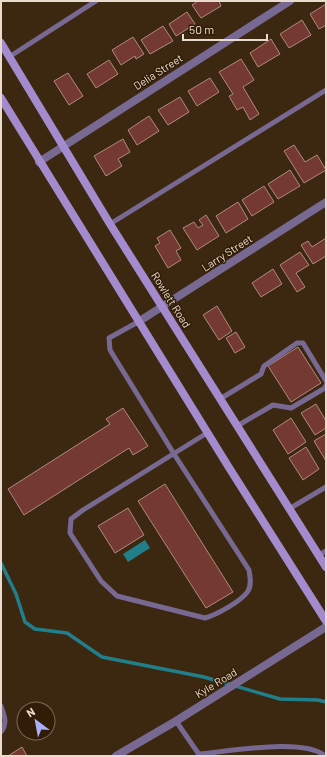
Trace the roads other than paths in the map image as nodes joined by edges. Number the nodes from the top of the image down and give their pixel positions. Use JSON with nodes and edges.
{"nodes":[{"id":1,"x":96,"y":1,"type":"edge"},
{"id":2,"x":290,"y":1,"type":"edge"},
{"id":3,"x":1,"y":43,"type":"edge"},
{"id":4,"x":9,"y":57,"type":"junction"},
{"id":5,"x":326,"y":90,"type":"edge"},
{"id":6,"x":1,"y":98,"type":"edge"},
{"id":7,"x":4,"y":109,"type":"edge"},
{"id":8,"x":63,"y":147,"type":"junction"},
{"id":9,"x":39,"y":162,"type":"junction"},
{"id":10,"x":326,"y":202,"type":"edge"},
{"id":11,"x":110,"y":224,"type":"junction"},
{"id":12,"x":163,"y":307,"type":"junction"},
{"id":13,"x":138,"y":322,"type":"junction"},
{"id":14,"x":326,"y":381,"type":"edge"},
{"id":15,"x":326,"y":385,"type":"edge"},
{"id":16,"x":220,"y":400,"type":"junction"},
{"id":17,"x":237,"y":426,"type":"junction"},
{"id":18,"x":207,"y":433,"type":"junction"},
{"id":19,"x":174,"y":454,"type":"junction"},
{"id":20,"x":326,"y":487,"type":"edge"},
{"id":21,"x":289,"y":510,"type":"junction"},
{"id":22,"x":322,"y":553,"type":"edge"},
{"id":23,"x":326,"y":567,"type":"edge"},
{"id":24,"x":326,"y":621,"type":"edge"},
{"id":25,"x":326,"y":626,"type":"edge"},
{"id":26,"x":1,"y":706,"type":"edge"},
{"id":27,"x":176,"y":720,"type":"junction"},
{"id":28,"x":1,"y":732,"type":"edge"},
{"id":29,"x":199,"y":755,"type":"edge"},
{"id":30,"x":116,"y":756,"type":"edge"},
{"id":31,"x":325,"y":756,"type":"edge"}],
"edges":[{"from":1,"to":4,"type":"lane"},
{"from":2,"to":8,"type":"street","name":"Delia Street"},
{"from":3,"to":4,"type":"main road","name":"Rowlett Road"},
{"from":4,"to":8,"type":"main road","name":"Rowlett Road"},
{"from":5,"to":11,"type":"lane"},
{"from":6,"to":7,"type":"main road"},
{"from":7,"to":9,"type":"main road"},
{"from":8,"to":9,"type":"street","name":"Delia Street"},
{"from":8,"to":11,"type":"main road","name":"Rowlett Road"},
{"from":9,"to":13,"type":"main road"},
{"from":10,"to":12,"type":"street","name":"Larry Street"},
{"from":11,"to":12,"type":"main road","name":"Rowlett Road"},
{"from":12,"to":13,"type":"street","name":"Larry Street"},
{"from":12,"to":16,"type":"main road","name":"Rowlett Road"},
{"from":13,"to":18,"type":"main road"},
{"from":13,"to":19,"type":"lane"},
{"from":14,"to":16,"type":"lane"},
{"from":15,"to":17,"type":"lane"},
{"from":16,"to":17,"type":"main road","name":"Rowlett Road"},
{"from":17,"to":21,"type":"main road","name":"Rowlett Road"},
{"from":18,"to":19,"type":"lane"},
{"from":18,"to":24,"type":"main road"},
{"from":19,"to":19,"type":"lane"},
{"from":20,"to":21,"type":"lane"},
{"from":21,"to":22,"type":"main road","name":"Rowlett Road"},
{"from":22,"to":23,"type":"main road","name":"Rowlett Road"},
{"from":25,"to":27,"type":"street","name":"Kyle Road"},
{"from":26,"to":28,"type":"lane"},
{"from":27,"to":29,"type":"lane"},
{"from":27,"to":30,"type":"street","name":"Kyle Road"},
{"from":29,"to":31,"type":"lane"}]}
